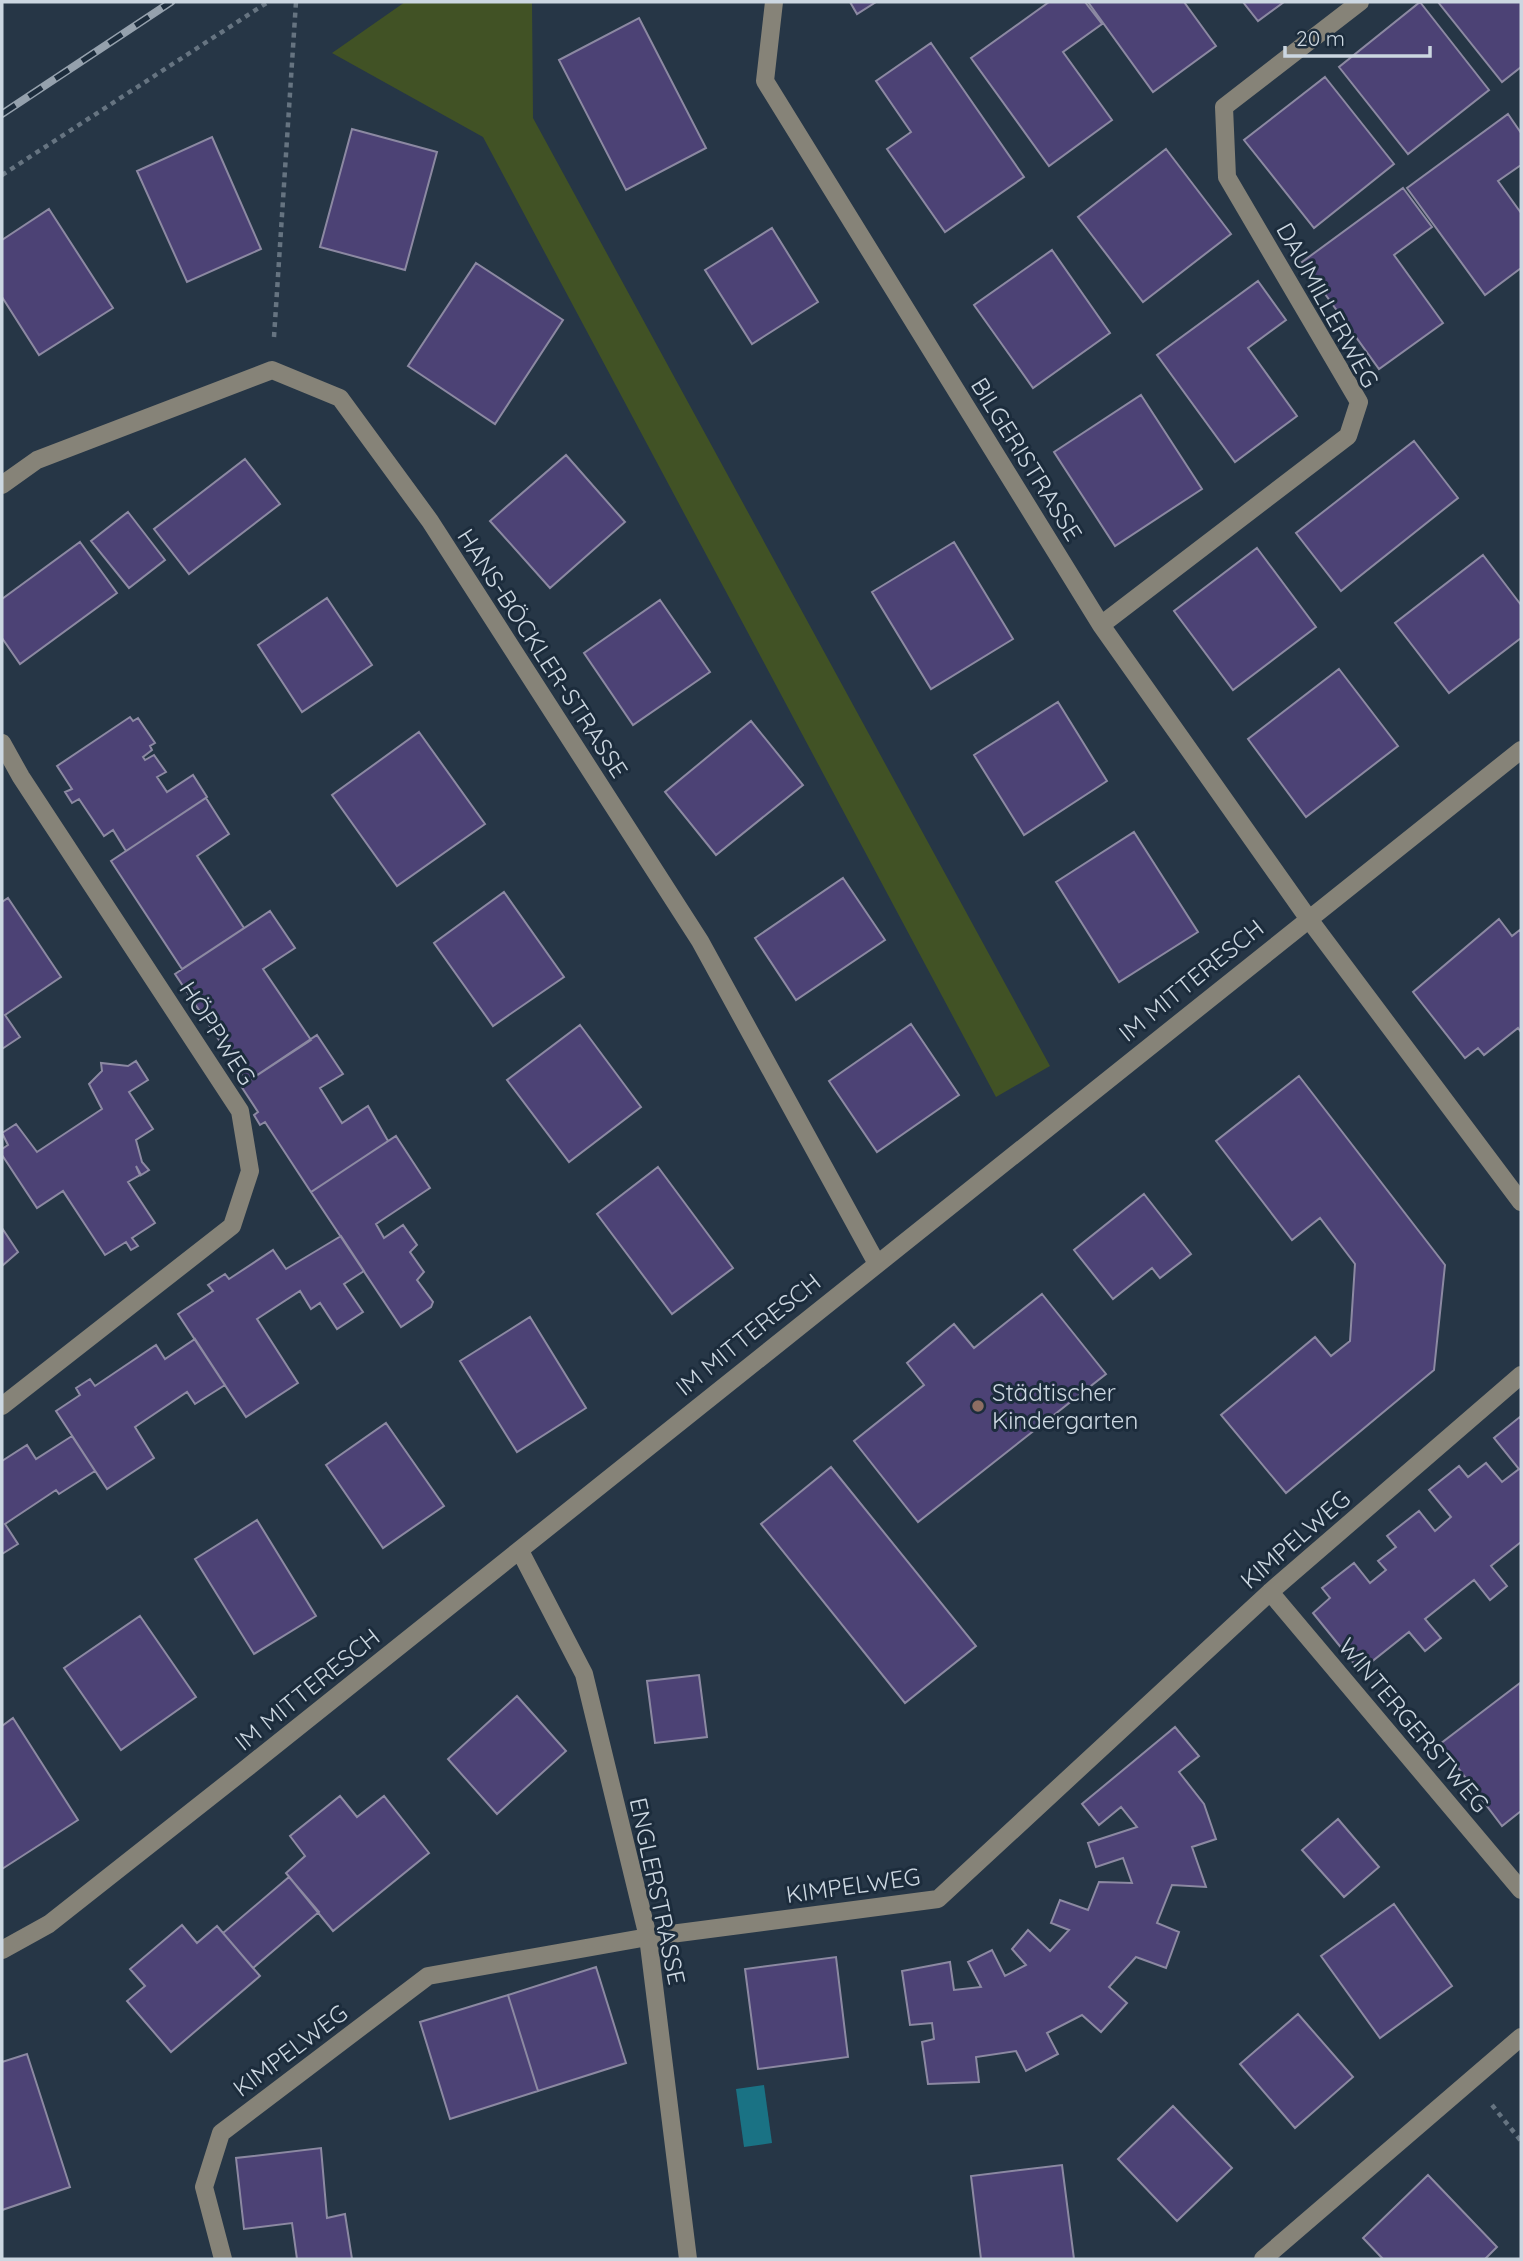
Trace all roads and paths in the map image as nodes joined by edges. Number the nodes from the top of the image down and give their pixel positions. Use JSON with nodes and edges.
{"nodes":[{"id":1,"x":268,"y":2,"type":"edge"},
{"id":2,"x":296,"y":2,"type":"edge"},
{"id":3,"x":774,"y":2,"type":"edge"},
{"id":4,"x":1360,"y":2,"type":"edge"},
{"id":5,"x":2,"y":175,"type":"edge"},
{"id":6,"x":272,"y":370,"type":"junction"},
{"id":7,"x":2,"y":485,"type":"edge"},
{"id":8,"x":1101,"y":625,"type":"junction"},
{"id":9,"x":2,"y":743,"type":"edge"},
{"id":10,"x":1521,"y":750,"type":"edge"},
{"id":11,"x":1308,"y":918,"type":"junction"},
{"id":12,"x":1521,"y":1202,"type":"edge"},
{"id":13,"x":876,"y":1262,"type":"junction"},
{"id":14,"x":1521,"y":1376,"type":"edge"},
{"id":15,"x":2,"y":1406,"type":"edge"},
{"id":16,"x":520,"y":1551,"type":"junction"},
{"id":17,"x":1270,"y":1592,"type":"junction"},
{"id":18,"x":1521,"y":1890,"type":"edge"},
{"id":19,"x":648,"y":1937,"type":"junction"},
{"id":20,"x":2,"y":1950,"type":"edge"},
{"id":21,"x":1521,"y":2037,"type":"edge"},
{"id":22,"x":1472,"y":2079,"type":"junction"},
{"id":23,"x":1521,"y":2141,"type":"edge"},
{"id":24,"x":223,"y":2259,"type":"edge"},
{"id":25,"x":688,"y":2259,"type":"edge"},
{"id":26,"x":1264,"y":2259,"type":"edge"}],
"edges":[{"from":1,"to":5,"type":"path"},
{"from":2,"to":6,"type":"path"},
{"from":3,"to":8,"type":"street","name":"BILGERISTRASSE"},
{"from":4,"to":8,"type":"street","name":"DAUMILLERWEG"},
{"from":6,"to":7,"type":"street"},
{"from":6,"to":13,"type":"street","name":"HANS-BÖCKLER-STRASSE"},
{"from":8,"to":11,"type":"street","name":"BILGERISTRASSE"},
{"from":9,"to":15,"type":"street","name":"HÖPPWEG"},
{"from":10,"to":11,"type":"street","name":"IM MITTERESCH"},
{"from":11,"to":12,"type":"street","name":"BILGERISTRASSE"},
{"from":11,"to":13,"type":"street","name":"IM MITTERESCH"},
{"from":13,"to":16,"type":"street","name":"IM MITTERESCH"},
{"from":14,"to":17,"type":"street","name":"KIMPELWEG"},
{"from":16,"to":19,"type":"street","name":"ENGLERSTRASSE"},
{"from":16,"to":20,"type":"street","name":"IM MITTERESCH"},
{"from":17,"to":18,"type":"street","name":"WINTERGERSTWEG"},
{"from":17,"to":19,"type":"street","name":"KIMPELWEG"},
{"from":19,"to":24,"type":"street","name":"KIMPELWEG"},
{"from":19,"to":25,"type":"street","name":"ENGLERSTRASSE"},
{"from":21,"to":22,"type":"street"},
{"from":22,"to":23,"type":"path"},
{"from":22,"to":26,"type":"street"}]}
